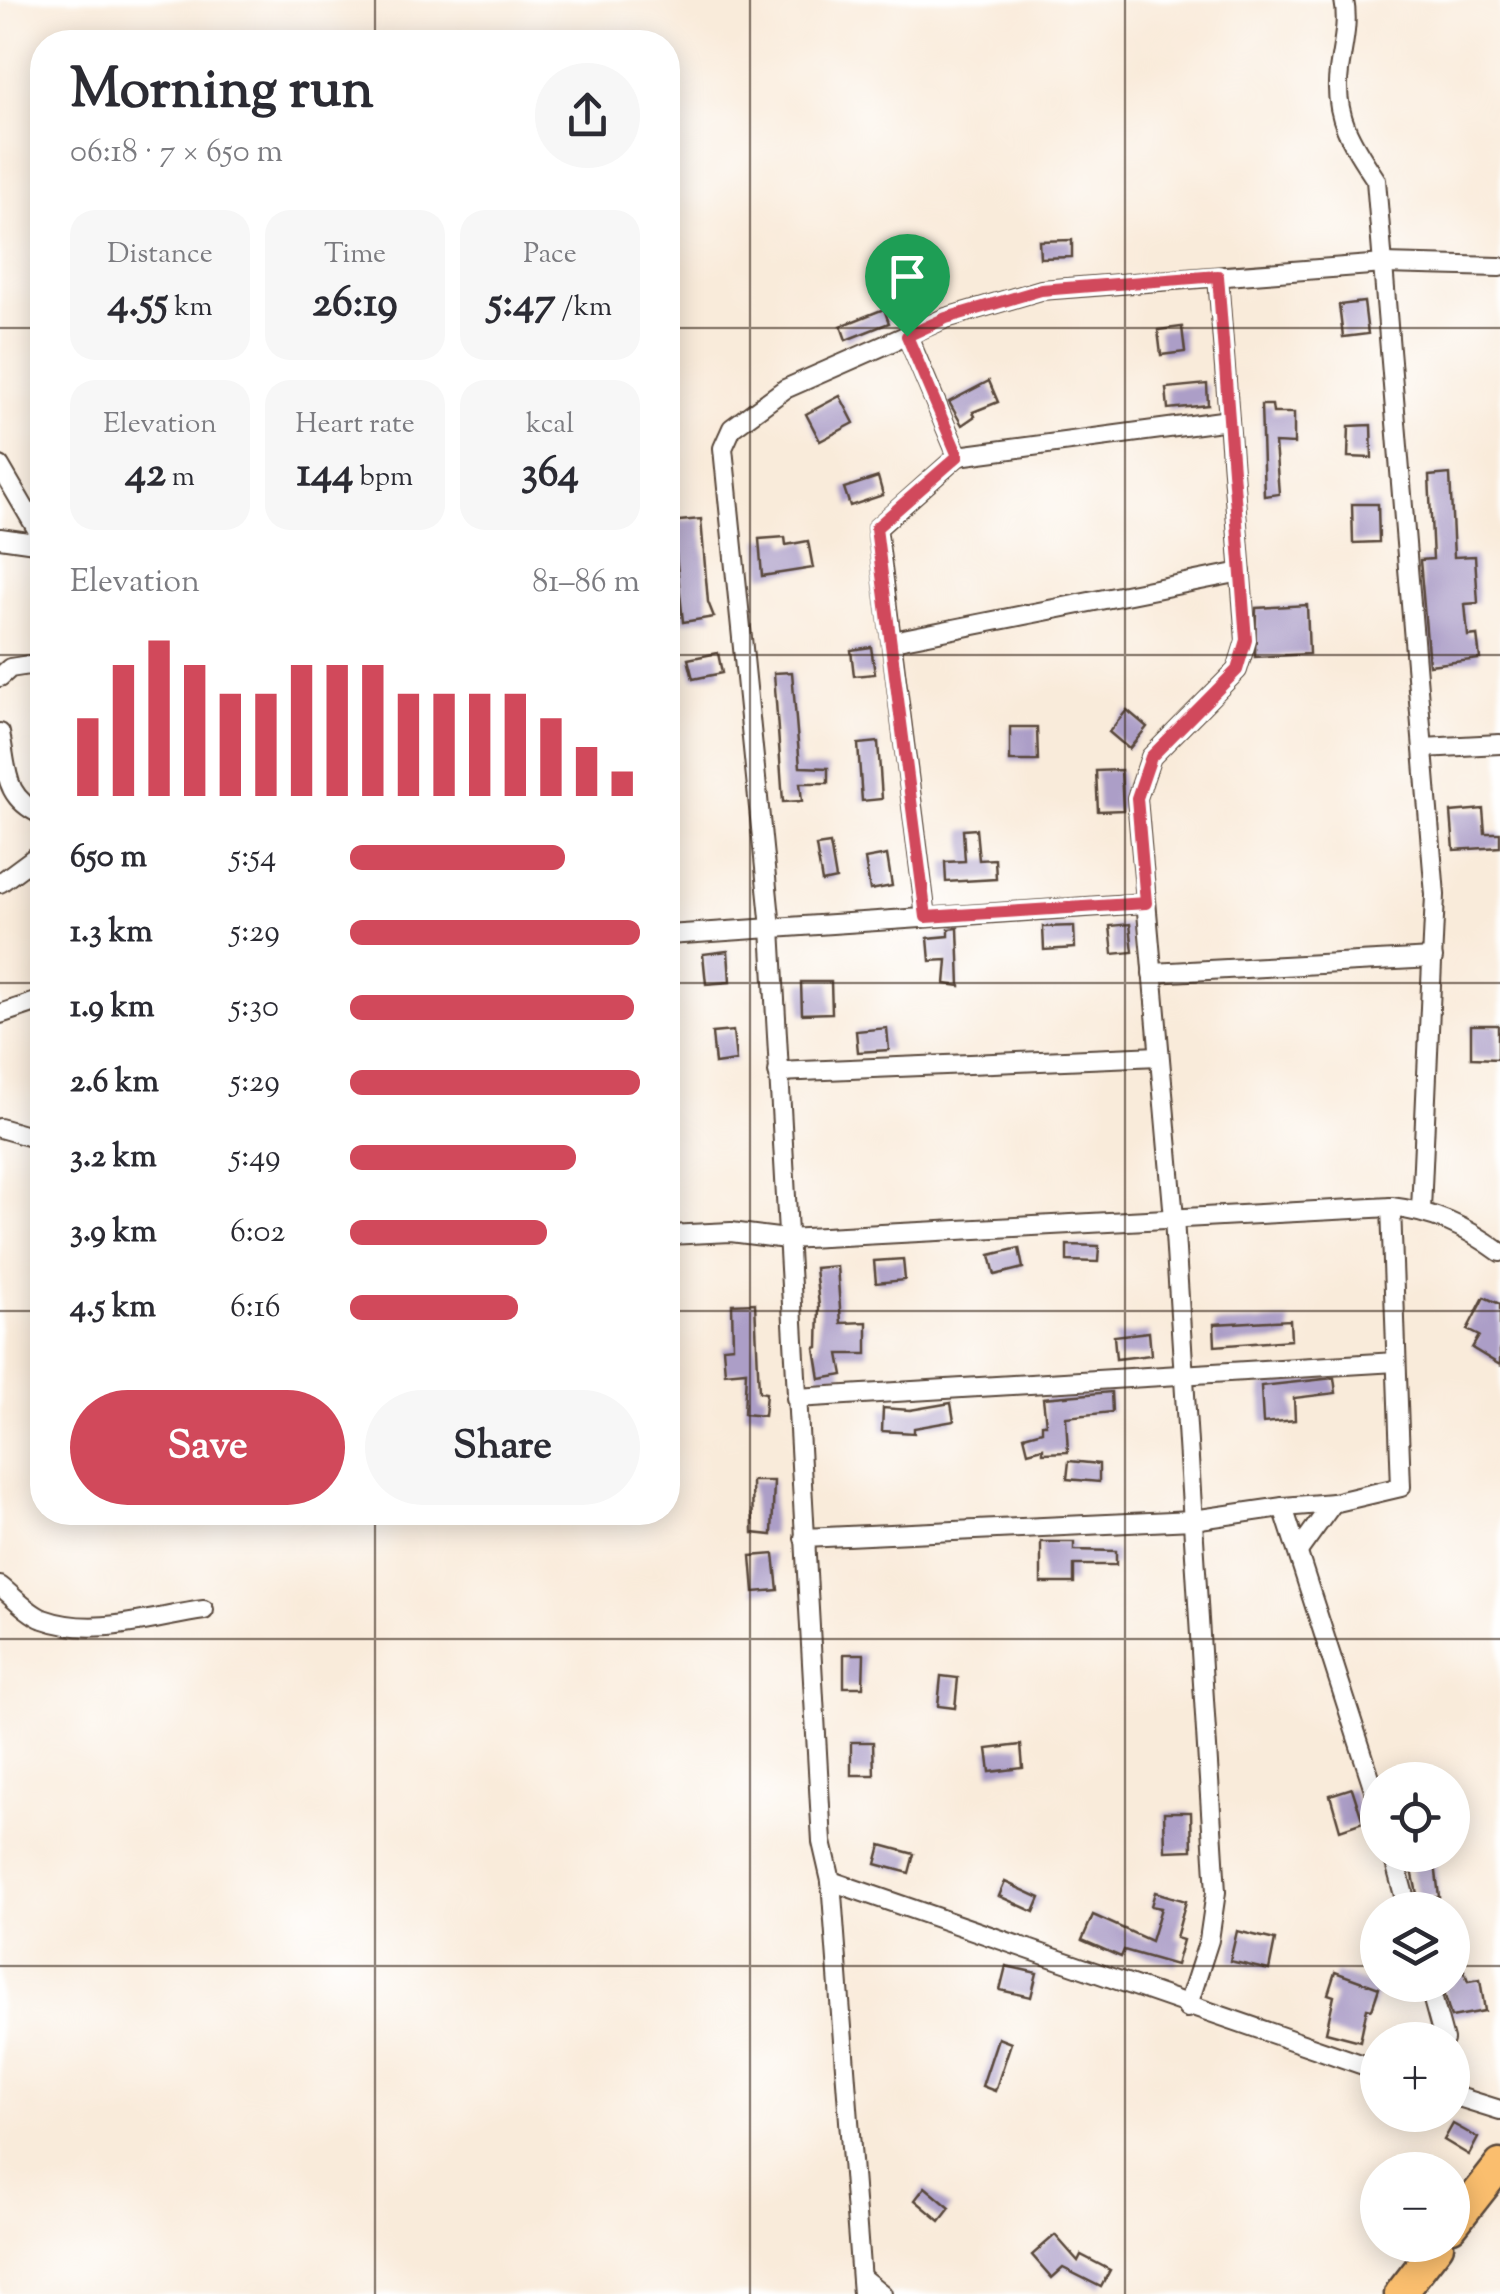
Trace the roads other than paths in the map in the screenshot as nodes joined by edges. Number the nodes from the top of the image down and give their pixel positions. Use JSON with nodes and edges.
{"nodes":[{"id":1,"x":1344,"y":0,"type":"edge"},
{"id":2,"x":1384,"y":264,"type":"junction"},
{"id":3,"x":1500,"y":267,"type":"edge"},
{"id":4,"x":1218,"y":276,"type":"junction"},
{"id":5,"x":907,"y":336,"type":"junction"},
{"id":6,"x":1229,"y":420,"type":"junction"},
{"id":7,"x":958,"y":456,"type":"junction"},
{"id":8,"x":0,"y":466,"type":"edge"},
{"id":9,"x":30,"y":520,"type":"edge"},
{"id":10,"x":0,"y":538,"type":"edge"},
{"id":11,"x":30,"y":540,"type":"edge"},
{"id":12,"x":1240,"y":572,"type":"junction"},
{"id":13,"x":893,"y":641,"type":"junction"},
{"id":14,"x":30,"y":665,"type":"edge"},
{"id":15,"x":0,"y":677,"type":"edge"},
{"id":16,"x":0,"y":733,"type":"edge"},
{"id":17,"x":1500,"y":744,"type":"edge"},
{"id":18,"x":1423,"y":748,"type":"junction"},
{"id":19,"x":30,"y":809,"type":"edge"},
{"id":20,"x":30,"y":861,"type":"edge"},
{"id":21,"x":0,"y":882,"type":"edge"},
{"id":22,"x":1146,"y":903,"type":"junction"},
{"id":23,"x":926,"y":917,"type":"junction"},
{"id":24,"x":771,"y":928,"type":"junction"},
{"id":25,"x":680,"y":934,"type":"edge"},
{"id":26,"x":1433,"y":958,"type":"junction"},
{"id":27,"x":1152,"y":973,"type":"junction"},
{"id":28,"x":30,"y":1004,"type":"edge"},
{"id":29,"x":0,"y":1014,"type":"edge"},
{"id":30,"x":1160,"y":1056,"type":"junction"},
{"id":31,"x":778,"y":1072,"type":"junction"},
{"id":32,"x":0,"y":1128,"type":"edge"},
{"id":33,"x":30,"y":1137,"type":"edge"},
{"id":34,"x":1391,"y":1207,"type":"junction"},
{"id":35,"x":1421,"y":1210,"type":"junction"},
{"id":36,"x":1174,"y":1218,"type":"junction"},
{"id":37,"x":680,"y":1235,"type":"edge"},
{"id":38,"x":786,"y":1239,"type":"junction"},
{"id":39,"x":1500,"y":1252,"type":"edge"},
{"id":40,"x":1396,"y":1362,"type":"junction"},
{"id":41,"x":1184,"y":1372,"type":"junction"},
{"id":42,"x":796,"y":1398,"type":"junction"},
{"id":43,"x":1333,"y":1503,"type":"junction"},
{"id":44,"x":1283,"y":1507,"type":"junction"},
{"id":45,"x":1193,"y":1520,"type":"junction"},
{"id":46,"x":804,"y":1538,"type":"junction"},
{"id":47,"x":1299,"y":1550,"type":"junction"},
{"id":48,"x":0,"y":1586,"type":"edge"},
{"id":49,"x":204,"y":1610,"type":"dead end"},
{"id":50,"x":1365,"y":1762,"type":"edge"},
{"id":51,"x":831,"y":1881,"type":"junction"},
{"id":52,"x":1187,"y":2008,"type":"junction"},
{"id":53,"x":1360,"y":2064,"type":"edge"},
{"id":54,"x":1470,"y":2100,"type":"edge"},
{"id":55,"x":1500,"y":2110,"type":"edge"},
{"id":56,"x":1500,"y":2165,"type":"edge"},
{"id":57,"x":1470,"y":2203,"type":"edge"},
{"id":58,"x":1425,"y":2262,"type":"edge"},
{"id":59,"x":862,"y":2286,"type":"edge"},
{"id":60,"x":882,"y":2294,"type":"edge"},
{"id":61,"x":1400,"y":2294,"type":"edge"}],
"edges":[{"from":1,"to":2,"type":"street"},
{"from":2,"to":3,"type":"street"},
{"from":2,"to":4,"type":"street"},
{"from":2,"to":18,"type":"street"},
{"from":4,"to":5,"type":"street"},
{"from":4,"to":6,"type":"street"},
{"from":5,"to":7,"type":"street"},
{"from":5,"to":24,"type":"street"},
{"from":6,"to":7,"type":"street"},
{"from":6,"to":12,"type":"street"},
{"from":7,"to":13,"type":"street"},
{"from":8,"to":9,"type":"street"},
{"from":10,"to":11,"type":"street"},
{"from":12,"to":13,"type":"street"},
{"from":12,"to":22,"type":"street"},
{"from":13,"to":23,"type":"street"},
{"from":14,"to":15,"type":"street"},
{"from":16,"to":19,"type":"street"},
{"from":17,"to":18,"type":"street"},
{"from":18,"to":26,"type":"street"},
{"from":20,"to":21,"type":"street"},
{"from":22,"to":23,"type":"street"},
{"from":22,"to":27,"type":"street"},
{"from":23,"to":24,"type":"street"},
{"from":24,"to":25,"type":"street"},
{"from":24,"to":31,"type":"street"},
{"from":26,"to":27,"type":"street"},
{"from":26,"to":35,"type":"street"},
{"from":27,"to":30,"type":"street"},
{"from":28,"to":29,"type":"street"},
{"from":30,"to":31,"type":"street"},
{"from":30,"to":36,"type":"street"},
{"from":31,"to":38,"type":"street"},
{"from":32,"to":33,"type":"street"},
{"from":34,"to":35,"type":"street"},
{"from":34,"to":36,"type":"street"},
{"from":34,"to":40,"type":"street"},
{"from":35,"to":39,"type":"street"},
{"from":36,"to":38,"type":"street"},
{"from":36,"to":41,"type":"street"},
{"from":37,"to":38,"type":"street"},
{"from":38,"to":42,"type":"street"},
{"from":40,"to":41,"type":"street"},
{"from":40,"to":43,"type":"street"},
{"from":41,"to":42,"type":"street"},
{"from":41,"to":45,"type":"street"},
{"from":42,"to":46,"type":"street"},
{"from":43,"to":44,"type":"street"},
{"from":43,"to":47,"type":"street"},
{"from":44,"to":45,"type":"street"},
{"from":44,"to":47,"type":"street"},
{"from":45,"to":46,"type":"street"},
{"from":45,"to":52,"type":"street"},
{"from":46,"to":51,"type":"street"},
{"from":47,"to":50,"type":"street"},
{"from":48,"to":49,"type":"street"},
{"from":51,"to":52,"type":"street"},
{"from":51,"to":59,"type":"street"},
{"from":52,"to":53,"type":"street"},
{"from":54,"to":55,"type":"street"},
{"from":56,"to":57,"type":"main road"},
{"from":58,"to":61,"type":"main road"},
{"from":59,"to":60,"type":"street"}]}
